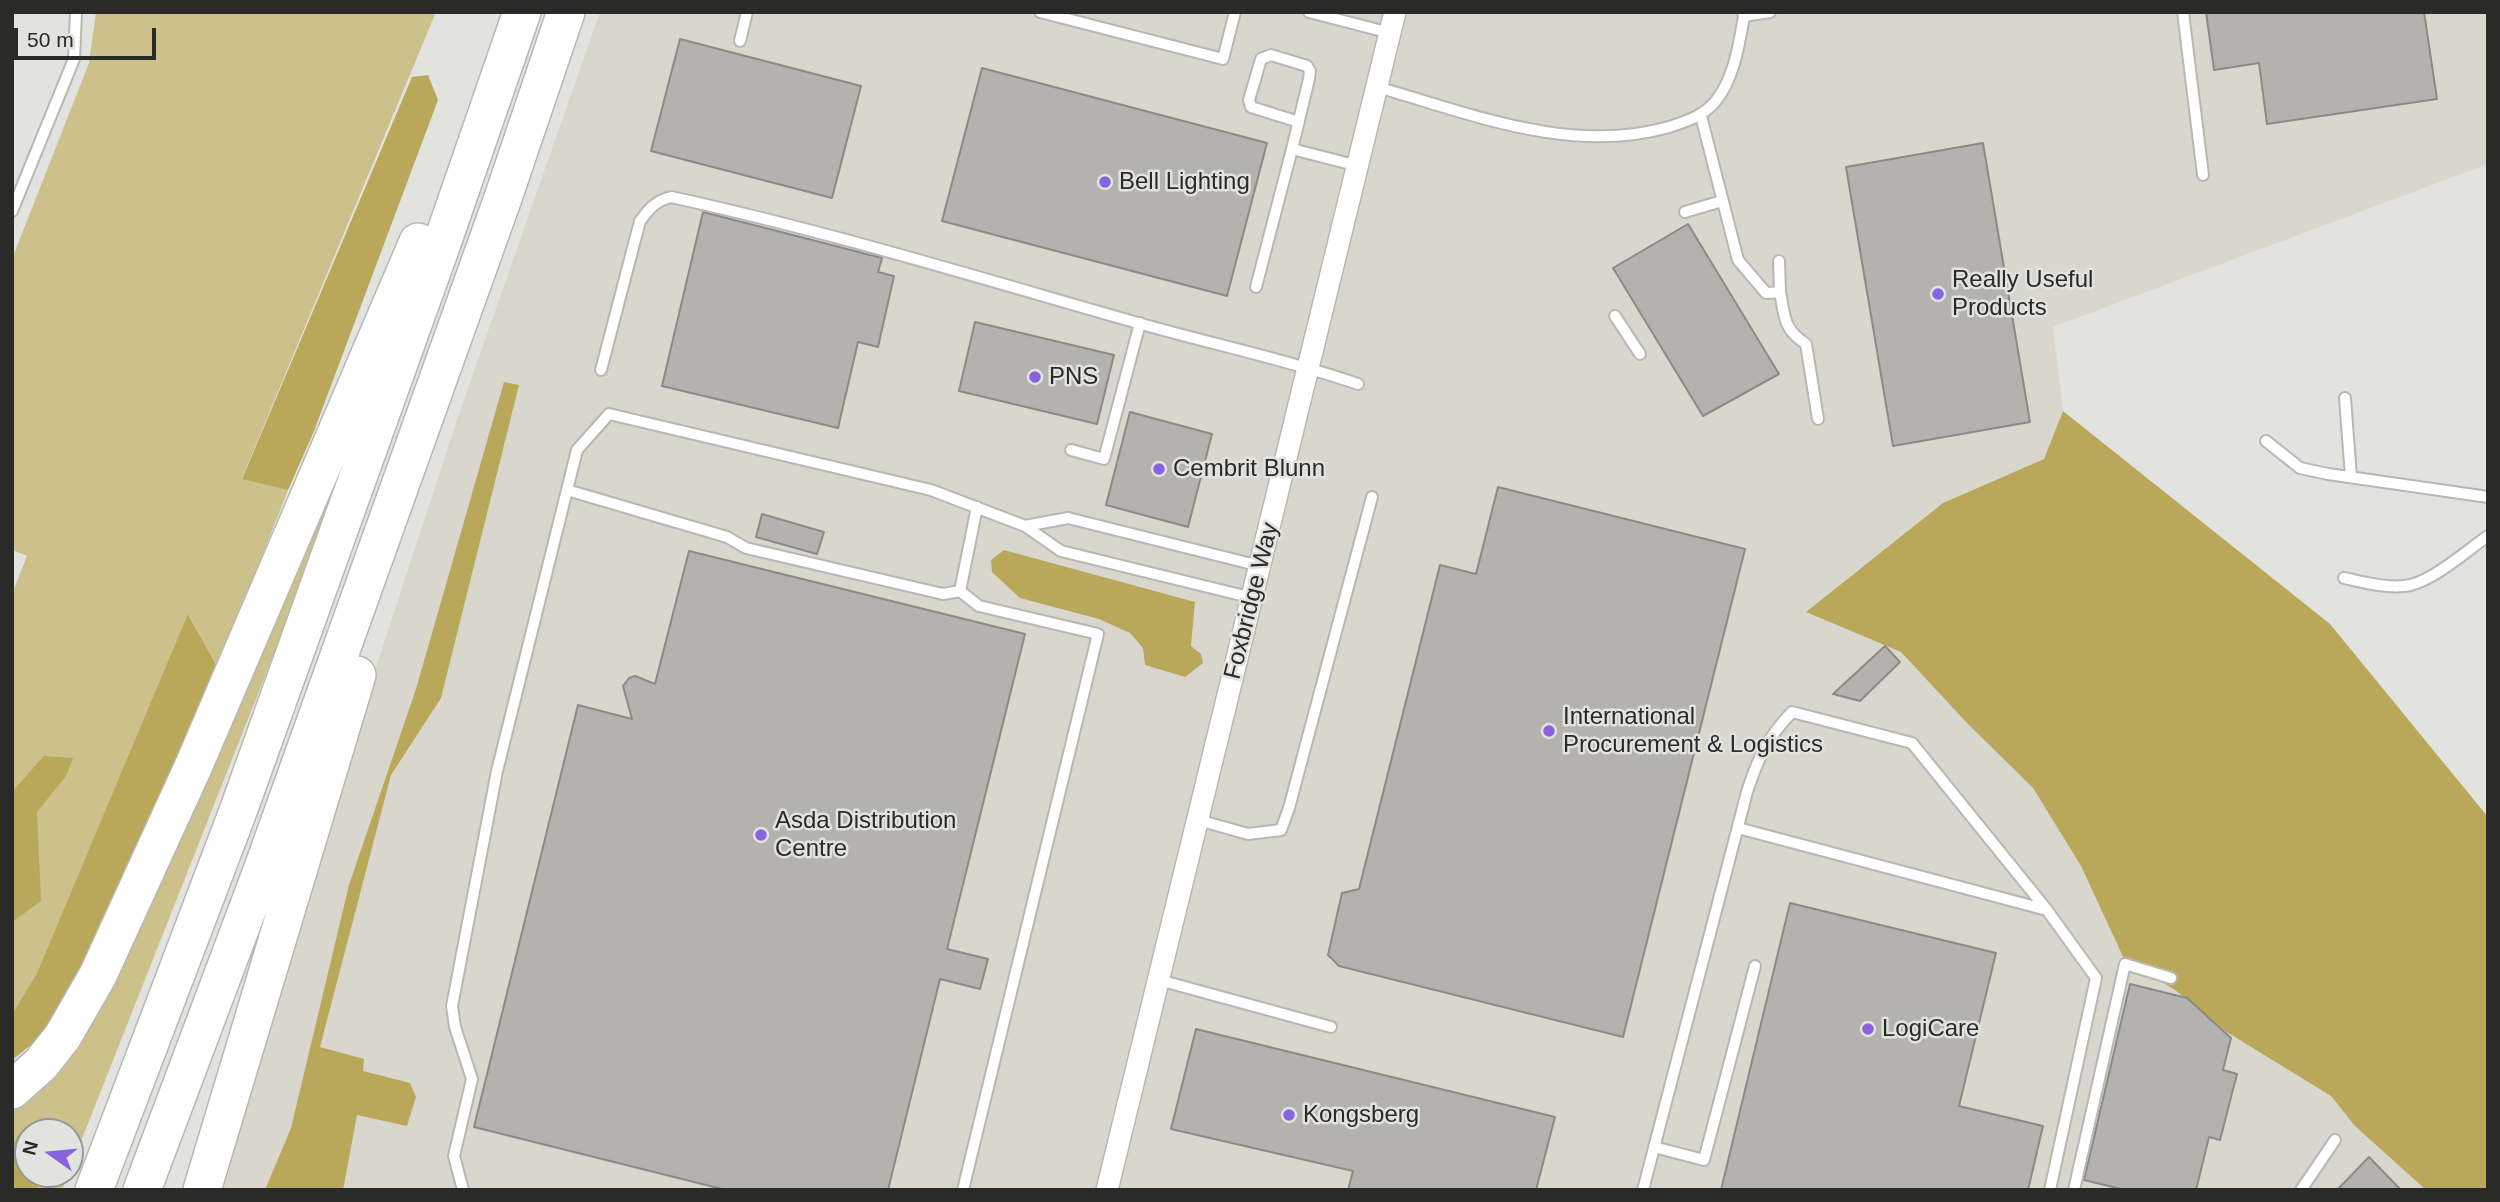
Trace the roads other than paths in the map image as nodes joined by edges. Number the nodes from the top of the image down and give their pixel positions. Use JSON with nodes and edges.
{"nodes":[{"id":1,"x":76,"y":12,"type":"edge"},
{"id":2,"x":514,"y":12,"type":"edge"},
{"id":3,"x":522,"y":12,"type":"edge"},
{"id":4,"x":566,"y":12,"type":"edge"},
{"id":5,"x":747,"y":12,"type":"edge"},
{"id":6,"x":1040,"y":12,"type":"edge"},
{"id":7,"x":1235,"y":12,"type":"edge"},
{"id":8,"x":1770,"y":12,"type":"edge"},
{"id":9,"x":2183,"y":12,"type":"edge"},
{"id":10,"x":1314,"y":13,"type":"edge"},
{"id":11,"x":1744,"y":14,"type":"edge"},
{"id":12,"x":1393,"y":22,"type":"edge"},
{"id":13,"x":740,"y":41,"type":"dead end"},
{"id":14,"x":1377,"y":87,"type":"junction"},
{"id":15,"x":1701,"y":116,"type":"junction"},
{"id":16,"x":1298,"y":122,"type":"junction"},
{"id":17,"x":1293,"y":149,"type":"junction"},
{"id":18,"x":1358,"y":166,"type":"junction"},
{"id":19,"x":2203,"y":175,"type":"dead end"},
{"id":20,"x":503,"y":198,"type":"junction"},
{"id":21,"x":1722,"y":201,"type":"junction"},
{"id":22,"x":12,"y":211,"type":"edge"},
{"id":23,"x":1685,"y":212,"type":"dead end"},
{"id":24,"x":1779,"y":261,"type":"dead end"},
{"id":25,"x":1256,"y":286,"type":"dead end"},
{"id":26,"x":1780,"y":292,"type":"junction"},
{"id":27,"x":1615,"y":316,"type":"dead end"},
{"id":28,"x":1140,"y":323,"type":"junction"},
{"id":29,"x":1640,"y":354,"type":"dead end"},
{"id":30,"x":1309,"y":368,"type":"junction"},
{"id":31,"x":601,"y":370,"type":"dead end"},
{"id":32,"x":1358,"y":384,"type":"dead end"},
{"id":33,"x":2345,"y":398,"type":"dead end"},
{"id":34,"x":1818,"y":418,"type":"dead end"},
{"id":35,"x":2266,"y":441,"type":"dead end"},
{"id":36,"x":1071,"y":450,"type":"dead end"},
{"id":37,"x":2351,"y":477,"type":"junction"},
{"id":38,"x":567,"y":490,"type":"junction"},
{"id":39,"x":1372,"y":497,"type":"dead end"},
{"id":40,"x":2488,"y":497,"type":"edge"},
{"id":41,"x":976,"y":507,"type":"junction"},
{"id":42,"x":1026,"y":526,"type":"junction"},
{"id":43,"x":2488,"y":536,"type":"edge"},
{"id":44,"x":1261,"y":566,"type":"junction"},
{"id":45,"x":2344,"y":578,"type":"dead end"},
{"id":46,"x":960,"y":591,"type":"junction"},
{"id":47,"x":1252,"y":598,"type":"junction"},
{"id":48,"x":1198,"y":820,"type":"junction"},
{"id":49,"x":1738,"y":828,"type":"junction"},
{"id":50,"x":2047,"y":910,"type":"junction"},
{"id":51,"x":1755,"y":965,"type":"dead end"},
{"id":52,"x":2171,"y":978,"type":"dead end"},
{"id":53,"x":1159,"y":980,"type":"junction"},
{"id":54,"x":1331,"y":1027,"type":"dead end"},
{"id":55,"x":12,"y":1090,"type":"edge"},
{"id":56,"x":2335,"y":1140,"type":"dead end"},
{"id":57,"x":1654,"y":1147,"type":"junction"},
{"id":58,"x":94,"y":1190,"type":"edge"},
{"id":59,"x":142,"y":1190,"type":"edge"},
{"id":60,"x":202,"y":1190,"type":"edge"},
{"id":61,"x":463,"y":1190,"type":"edge"},
{"id":62,"x":964,"y":1190,"type":"edge"},
{"id":63,"x":1107,"y":1190,"type":"edge"},
{"id":64,"x":1643,"y":1190,"type":"edge"},
{"id":65,"x":2050,"y":1190,"type":"edge"},
{"id":66,"x":2074,"y":1190,"type":"edge"},
{"id":67,"x":2301,"y":1190,"type":"edge"}],
"edges":[{"from":1,"to":22,"type":"lane"},
{"from":2,"to":55,"type":"highway"},
{"from":3,"to":58,"type":"highway"},
{"from":4,"to":20,"type":"highway"},
{"from":5,"to":13,"type":"lane"},
{"from":6,"to":7,"type":"lane"},
{"from":8,"to":11,"type":"lane"},
{"from":9,"to":19,"type":"lane"},
{"from":10,"to":12,"type":"lane"},
{"from":11,"to":15,"type":"lane"},
{"from":12,"to":14,"type":"street","name":"Foxbridge Way"},
{"from":14,"to":15,"type":"lane"},
{"from":14,"to":18,"type":"street","name":"Foxbridge Way"},
{"from":15,"to":21,"type":"lane"},
{"from":16,"to":16,"type":"lane"},
{"from":16,"to":17,"type":"lane"},
{"from":17,"to":18,"type":"lane"},
{"from":17,"to":25,"type":"lane"},
{"from":18,"to":30,"type":"street","name":"Foxbridge Way"},
{"from":20,"to":59,"type":"highway"},
{"from":20,"to":60,"type":"highway"},
{"from":21,"to":23,"type":"lane"},
{"from":21,"to":26,"type":"lane"},
{"from":24,"to":26,"type":"lane"},
{"from":26,"to":34,"type":"lane"},
{"from":27,"to":29,"type":"lane"},
{"from":28,"to":30,"type":"lane"},
{"from":28,"to":31,"type":"lane"},
{"from":28,"to":36,"type":"lane"},
{"from":30,"to":32,"type":"lane"},
{"from":30,"to":44,"type":"street","name":"Foxbridge Way"},
{"from":33,"to":37,"type":"lane"},
{"from":35,"to":37,"type":"lane"},
{"from":37,"to":40,"type":"lane"},
{"from":38,"to":41,"type":"lane"},
{"from":38,"to":46,"type":"lane"},
{"from":38,"to":61,"type":"lane"},
{"from":39,"to":48,"type":"lane"},
{"from":41,"to":42,"type":"lane"},
{"from":41,"to":46,"type":"lane"},
{"from":42,"to":44,"type":"lane"},
{"from":42,"to":47,"type":"lane"},
{"from":43,"to":45,"type":"lane"},
{"from":44,"to":47,"type":"street","name":"Foxbridge Way"},
{"from":46,"to":62,"type":"lane"},
{"from":47,"to":48,"type":"street","name":"Foxbridge Way"},
{"from":48,"to":53,"type":"street","name":"Foxbridge Way"},
{"from":49,"to":50,"type":"lane"},
{"from":49,"to":50,"type":"lane"},
{"from":49,"to":57,"type":"lane"},
{"from":50,"to":65,"type":"lane"},
{"from":51,"to":57,"type":"lane"},
{"from":52,"to":66,"type":"lane"},
{"from":53,"to":54,"type":"lane"},
{"from":53,"to":63,"type":"street","name":"Foxbridge Way"},
{"from":56,"to":67,"type":"lane"},
{"from":57,"to":64,"type":"lane"}]}
